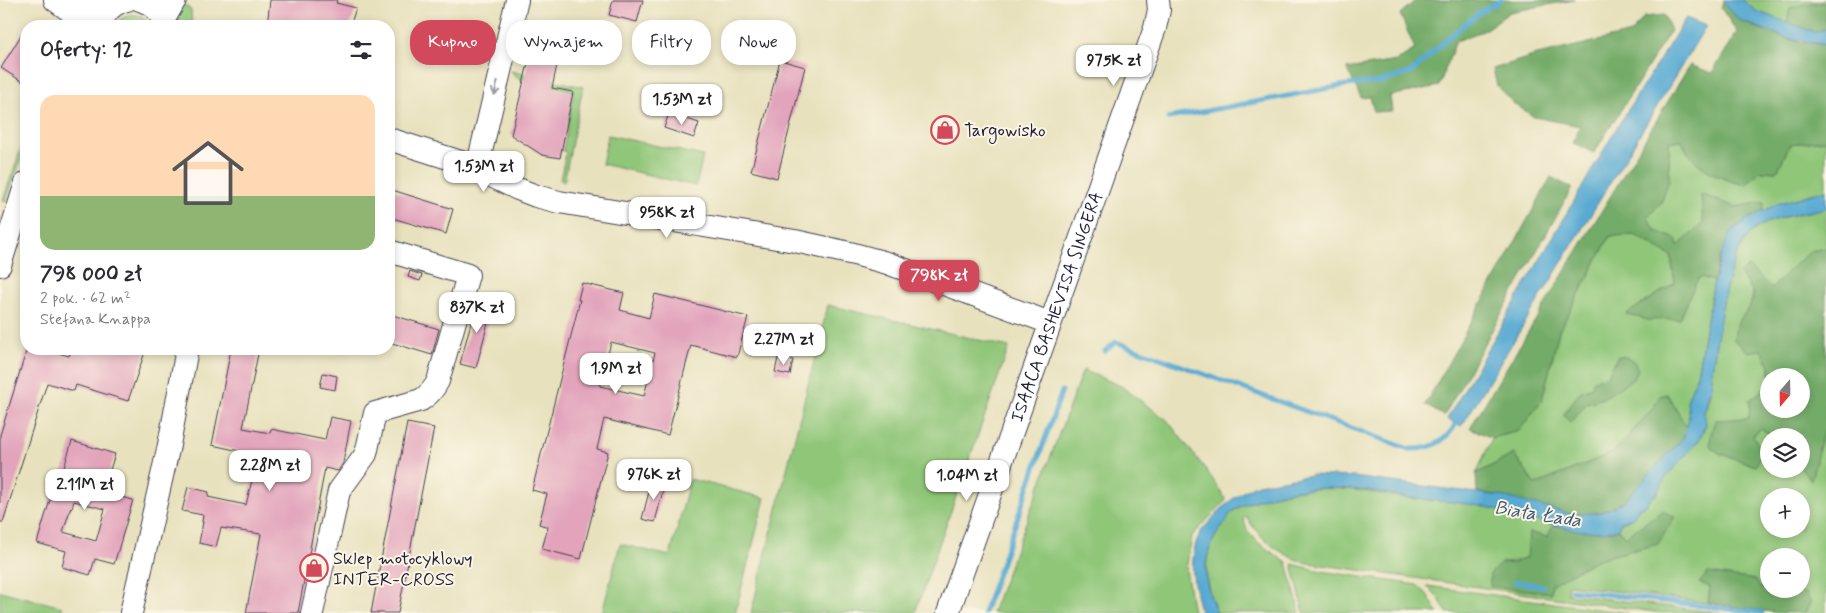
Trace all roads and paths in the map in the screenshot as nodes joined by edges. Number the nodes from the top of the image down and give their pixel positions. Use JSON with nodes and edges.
{"nodes":[{"id":1,"x":55,"y":0,"type":"edge"},
{"id":2,"x":76,"y":0,"type":"edge"},
{"id":3,"x":140,"y":0,"type":"edge"},
{"id":4,"x":175,"y":0,"type":"edge"},
{"id":5,"x":517,"y":0,"type":"edge"},
{"id":6,"x":1158,"y":0,"type":"edge"},
{"id":7,"x":113,"y":11,"type":"edge"},
{"id":8,"x":83,"y":20,"type":"edge"},
{"id":9,"x":162,"y":20,"type":"edge"},
{"id":10,"x":165,"y":20,"type":"edge"},
{"id":11,"x":395,"y":140,"type":"edge"},
{"id":12,"x":477,"y":168,"type":"junction"},
{"id":13,"x":20,"y":203,"type":"edge"},
{"id":14,"x":395,"y":253,"type":"edge"},
{"id":15,"x":0,"y":265,"type":"edge"},
{"id":16,"x":1050,"y":323,"type":"junction"},
{"id":17,"x":186,"y":355,"type":"edge"},
{"id":18,"x":131,"y":613,"type":"edge"},
{"id":19,"x":312,"y":613,"type":"edge"},
{"id":20,"x":948,"y":613,"type":"edge"}],
"edges":[{"from":1,"to":8,"type":"street"},
{"from":2,"to":7,"type":"street"},
{"from":3,"to":9,"type":"street"},
{"from":4,"to":10,"type":"street"},
{"from":5,"to":12,"type":"street","one_way":true},
{"from":6,"to":16,"type":"street","name":"ISAACA BASHEVISA SINGERA"},
{"from":11,"to":12,"type":"street"},
{"from":12,"to":16,"type":"street"},
{"from":13,"to":15,"type":"street"},
{"from":14,"to":19,"type":"street"},
{"from":16,"to":20,"type":"street","name":"ISAACA BASHEVISA SINGERA"},
{"from":17,"to":18,"type":"street"}]}
